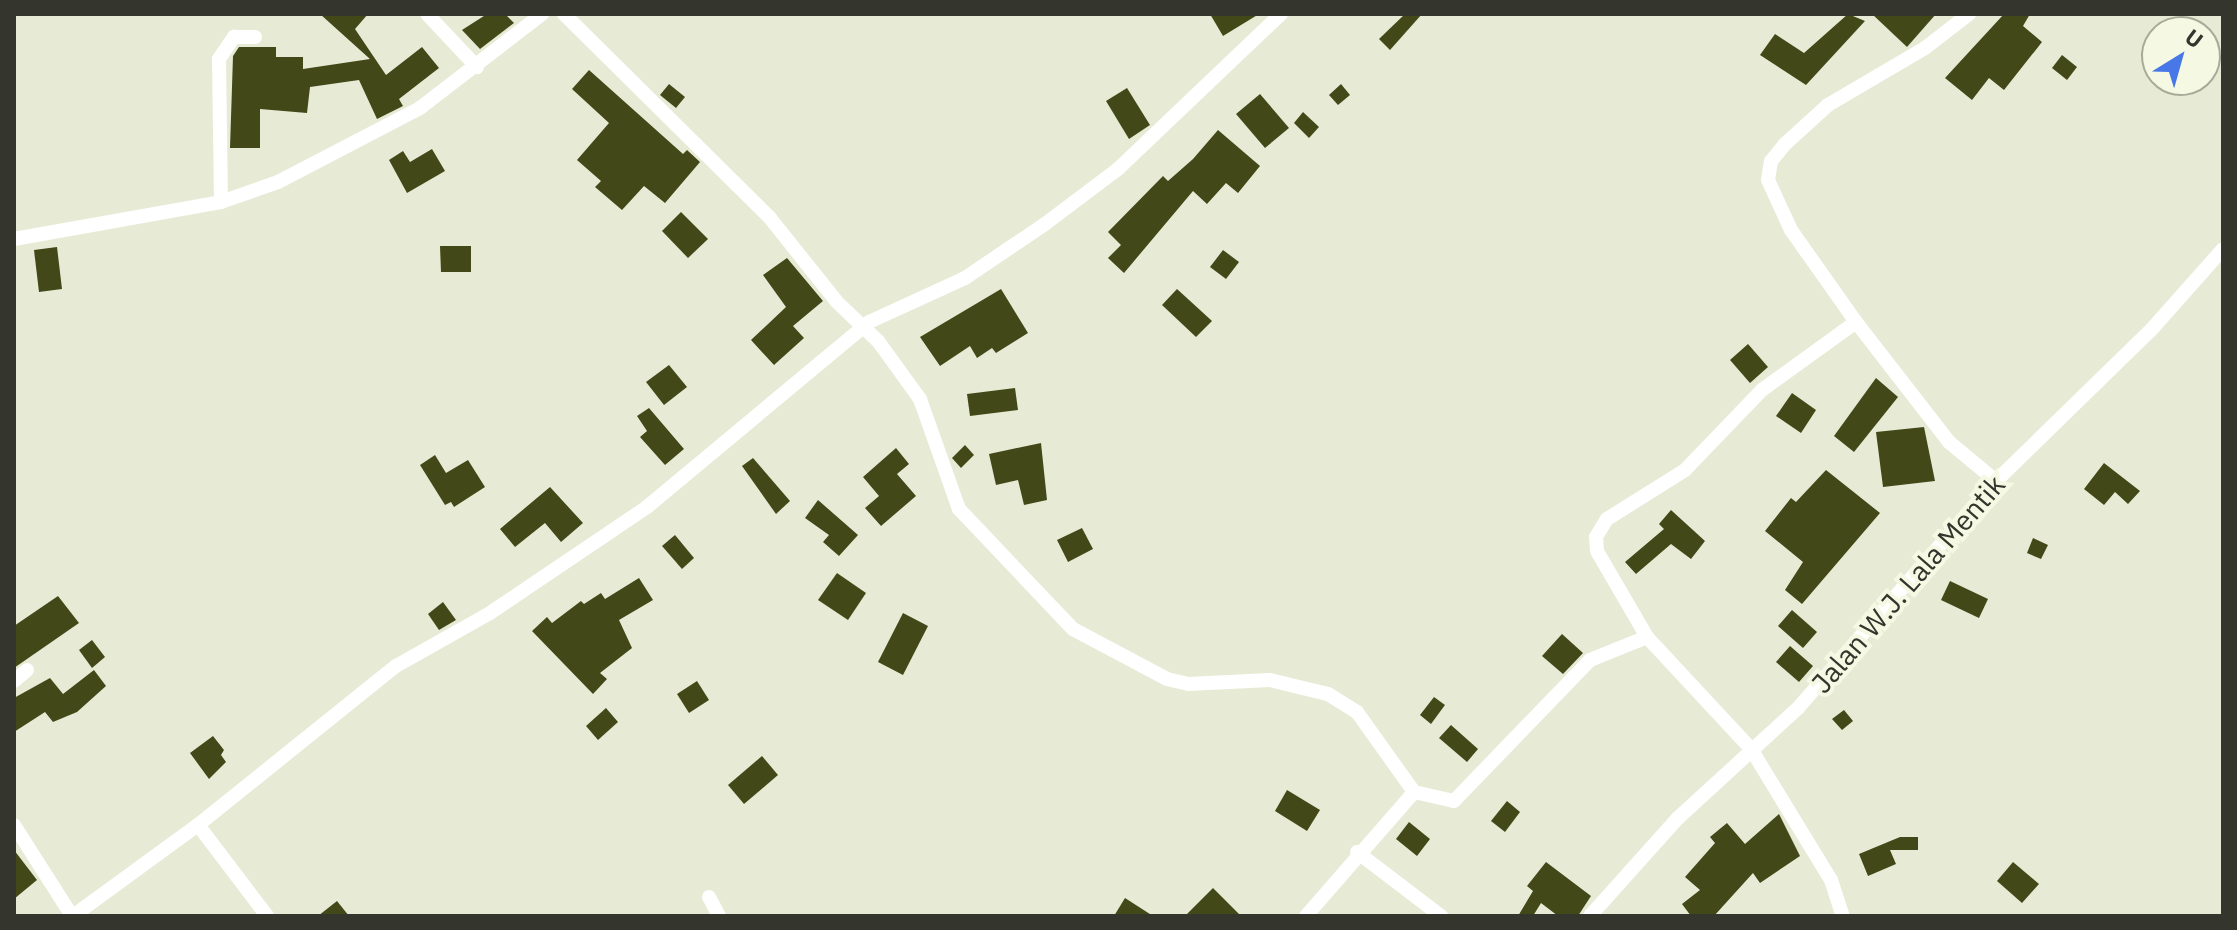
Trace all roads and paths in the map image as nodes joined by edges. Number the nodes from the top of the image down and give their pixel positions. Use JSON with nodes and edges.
{"nodes":[{"id":1,"x":427,"y":14,"type":"edge"},
{"id":2,"x":542,"y":14,"type":"edge"},
{"id":3,"x":564,"y":14,"type":"edge"},
{"id":4,"x":1281,"y":14,"type":"edge"},
{"id":5,"x":1969,"y":14,"type":"edge"},
{"id":6,"x":255,"y":37,"type":"dead end"},
{"id":7,"x":477,"y":67,"type":"junction"},
{"id":8,"x":221,"y":202,"type":"junction"},
{"id":9,"x":14,"y":239,"type":"edge"},
{"id":10,"x":2223,"y":249,"type":"edge"},
{"id":11,"x":1856,"y":322,"type":"junction"},
{"id":12,"x":861,"y":327,"type":"junction"},
{"id":13,"x":1996,"y":481,"type":"junction"},
{"id":14,"x":1647,"y":637,"type":"junction"},
{"id":15,"x":27,"y":670,"type":"dead end"},
{"id":16,"x":14,"y":681,"type":"edge"},
{"id":17,"x":1751,"y":749,"type":"junction"},
{"id":18,"x":1414,"y":792,"type":"junction"},
{"id":19,"x":14,"y":825,"type":"edge"},
{"id":20,"x":198,"y":825,"type":"junction"},
{"id":21,"x":1357,"y":852,"type":"junction"},
{"id":22,"x":709,"y":897,"type":"dead end"},
{"id":23,"x":73,"y":916,"type":"edge"},
{"id":24,"x":267,"y":916,"type":"edge"},
{"id":25,"x":719,"y":916,"type":"edge"},
{"id":26,"x":1306,"y":916,"type":"edge"},
{"id":27,"x":1441,"y":916,"type":"edge"},
{"id":28,"x":1590,"y":916,"type":"edge"},
{"id":29,"x":1843,"y":916,"type":"edge"}],
"edges":[{"from":1,"to":7,"type":"street"},
{"from":2,"to":7,"type":"street"},
{"from":3,"to":12,"type":"street"},
{"from":4,"to":12,"type":"street"},
{"from":5,"to":11,"type":"street"},
{"from":6,"to":8,"type":"street"},
{"from":7,"to":8,"type":"street"},
{"from":8,"to":9,"type":"street"},
{"from":10,"to":13,"type":"street","name":"Jalan W.J. Lala Mentik"},
{"from":11,"to":13,"type":"street"},
{"from":11,"to":14,"type":"street"},
{"from":12,"to":18,"type":"street"},
{"from":12,"to":20,"type":"street"},
{"from":13,"to":17,"type":"street","name":"Jalan W.J. Lala Mentik"},
{"from":14,"to":17,"type":"street"},
{"from":14,"to":18,"type":"street"},
{"from":15,"to":16,"type":"street"},
{"from":17,"to":28,"type":"street","name":"Jalan W.J. Lala Mentik"},
{"from":17,"to":29,"type":"street"},
{"from":18,"to":21,"type":"street"},
{"from":19,"to":23,"type":"street"},
{"from":20,"to":23,"type":"street"},
{"from":20,"to":24,"type":"street"},
{"from":21,"to":26,"type":"street"},
{"from":21,"to":27,"type":"street"},
{"from":22,"to":25,"type":"street"}]}
